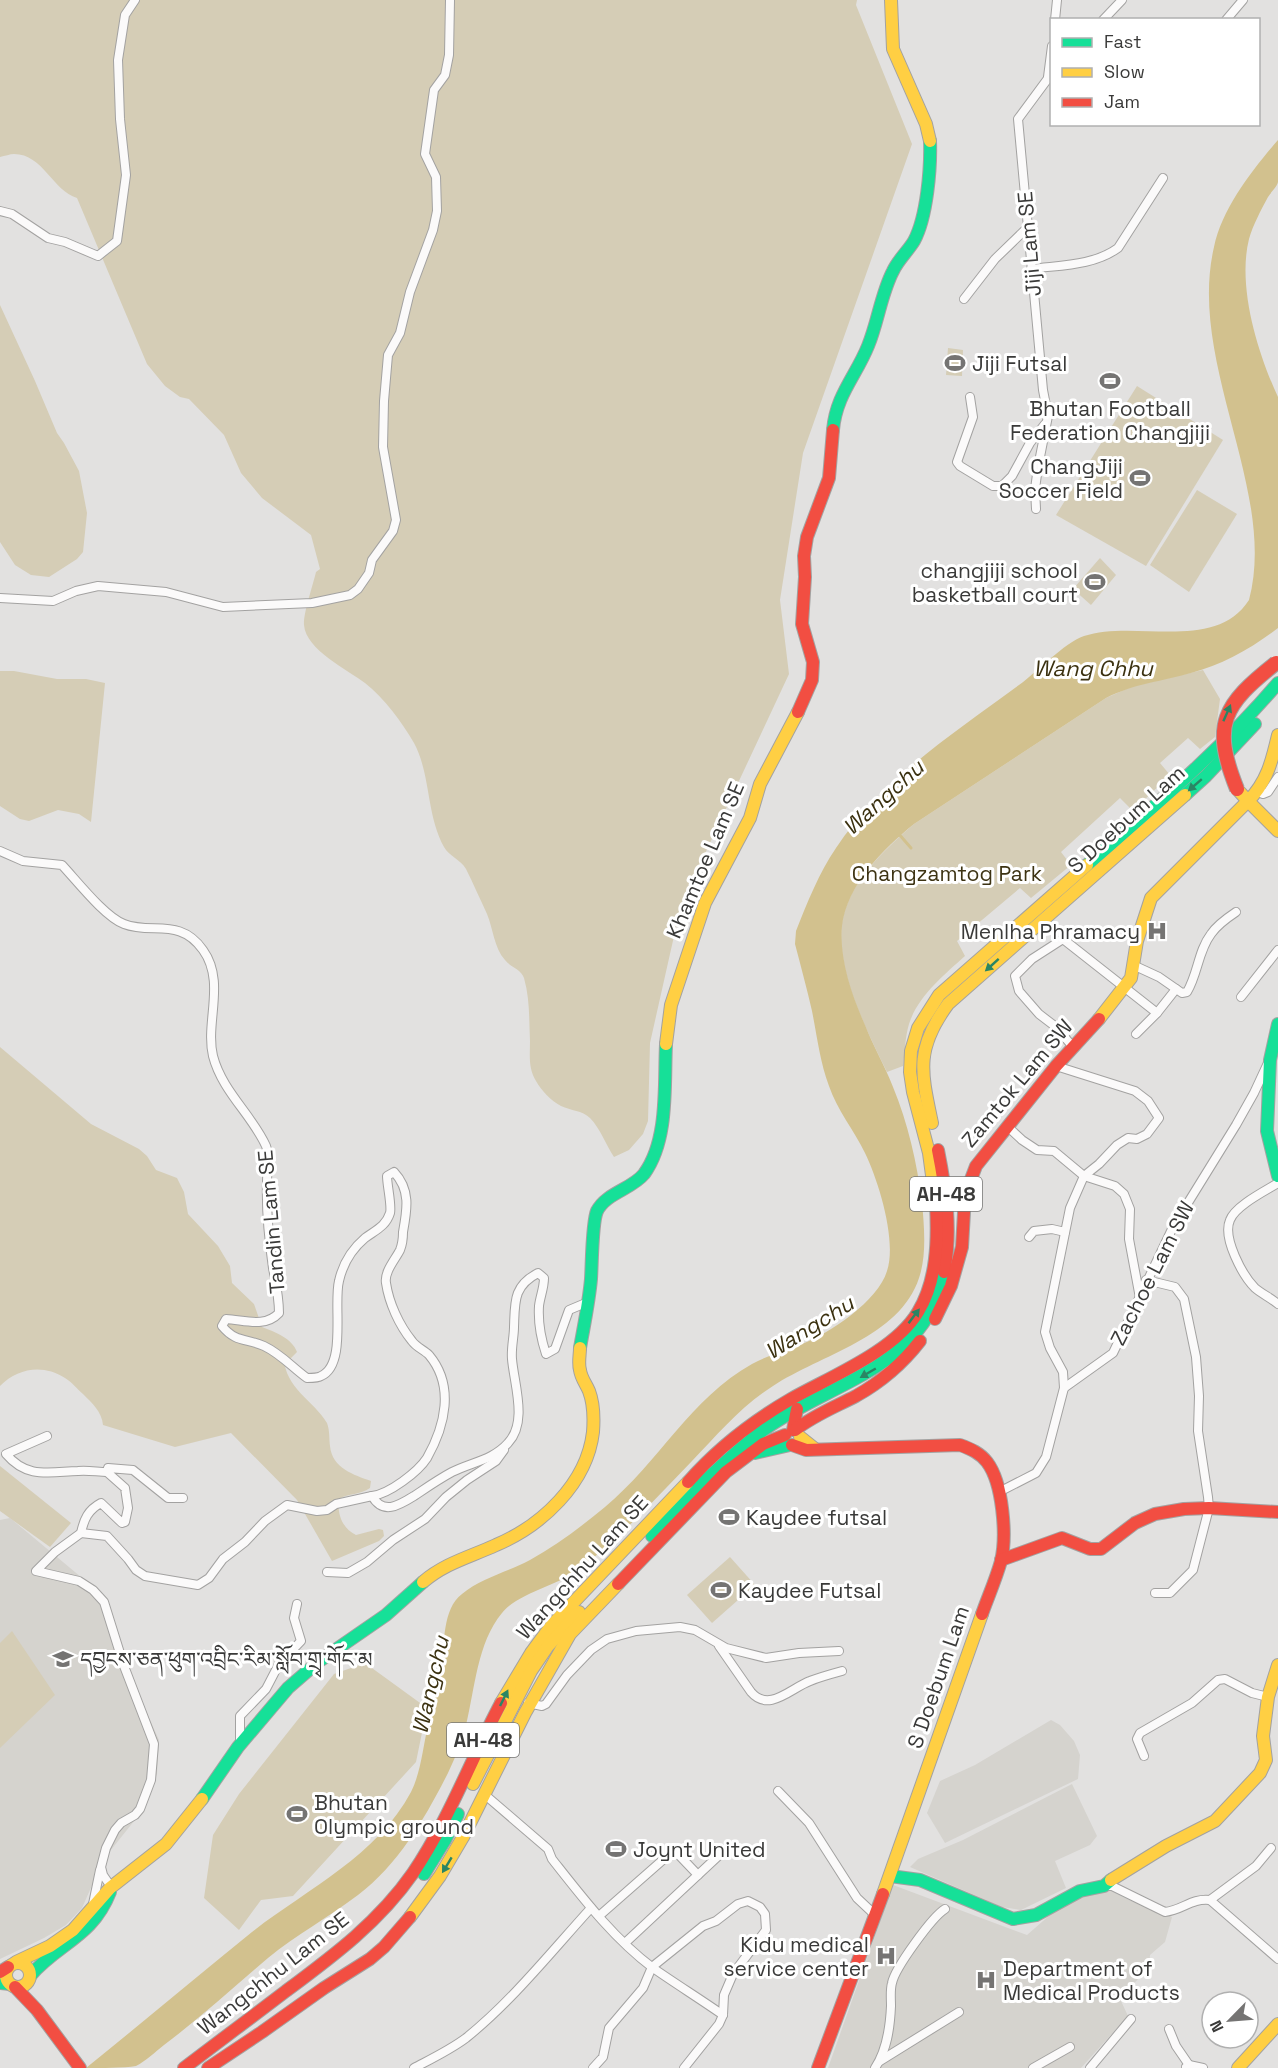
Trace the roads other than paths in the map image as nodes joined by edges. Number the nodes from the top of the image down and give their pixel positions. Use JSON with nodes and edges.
{"nodes":[{"id":1,"x":135,"y":0,"type":"edge"},
{"id":2,"x":450,"y":0,"type":"edge"},
{"id":3,"x":891,"y":0,"type":"edge"},
{"id":4,"x":1057,"y":0,"type":"edge"},
{"id":5,"x":1122,"y":0,"type":"edge"},
{"id":6,"x":1243,"y":0,"type":"edge"},
{"id":7,"x":1055,"y":18,"type":"edge"},
{"id":8,"x":1105,"y":18,"type":"edge"},
{"id":9,"x":1228,"y":18,"type":"edge"},
{"id":10,"x":1050,"y":75,"type":"edge"},
{"id":11,"x":1163,"y":178,"type":"dead end"},
{"id":12,"x":0,"y":211,"type":"edge"},
{"id":13,"x":1028,"y":227,"type":"junction"},
{"id":14,"x":1032,"y":269,"type":"junction"},
{"id":15,"x":964,"y":299,"type":"dead end"},
{"id":16,"x":969,"y":397,"type":"dead end"},
{"id":17,"x":1046,"y":424,"type":"junction"},
{"id":18,"x":1036,"y":509,"type":"dead end"},
{"id":19,"x":0,"y":598,"type":"edge"},
{"id":20,"x":1277,"y":662,"type":"edge"},
{"id":21,"x":1278,"y":682,"type":"edge"},
{"id":22,"x":1278,"y":697,"type":"edge"},
{"id":23,"x":1278,"y":735,"type":"edge"},
{"id":24,"x":1278,"y":777,"type":"edge"},
{"id":25,"x":1253,"y":796,"type":"junction"},
{"id":26,"x":1278,"y":831,"type":"edge"},
{"id":27,"x":0,"y":851,"type":"edge"},
{"id":28,"x":1236,"y":912,"type":"dead end"},
{"id":29,"x":1278,"y":950,"type":"edge"},
{"id":30,"x":1133,"y":965,"type":"junction"},
{"id":31,"x":1125,"y":987,"type":"junction"},
{"id":32,"x":1176,"y":989,"type":"junction"},
{"id":33,"x":1241,"y":997,"type":"dead end"},
{"id":34,"x":1157,"y":1013,"type":"junction"},
{"id":35,"x":1278,"y":1024,"type":"edge"},
{"id":36,"x":1136,"y":1034,"type":"dead end"},
{"id":37,"x":1073,"y":1047,"type":"junction"},
{"id":38,"x":1270,"y":1060,"type":"junction"},
{"id":39,"x":1056,"y":1066,"type":"junction"},
{"id":40,"x":1007,"y":1126,"type":"junction"},
{"id":41,"x":1084,"y":1176,"type":"junction"},
{"id":42,"x":1278,"y":1176,"type":"edge"},
{"id":43,"x":1278,"y":1183,"type":"edge"},
{"id":44,"x":1065,"y":1232,"type":"junction"},
{"id":45,"x":1029,"y":1237,"type":"dead end"},
{"id":46,"x":1146,"y":1280,"type":"junction"},
{"id":47,"x":1140,"y":1298,"type":"junction"},
{"id":48,"x":588,"y":1302,"type":"junction"},
{"id":49,"x":1278,"y":1304,"type":"edge"},
{"id":50,"x":837,"y":1382,"type":"junction"},
{"id":51,"x":1064,"y":1388,"type":"junction"},
{"id":52,"x":780,"y":1406,"type":"joint"},
{"id":53,"x":797,"y":1409,"type":"junction"},
{"id":54,"x":773,"y":1424,"type":"junction"},
{"id":55,"x":47,"y":1436,"type":"dead end"},
{"id":56,"x":792,"y":1436,"type":"junction"},
{"id":57,"x":509,"y":1442,"type":"junction"},
{"id":58,"x":107,"y":1472,"type":"junction"},
{"id":59,"x":999,"y":1492,"type":"junction"},
{"id":60,"x":372,"y":1496,"type":"junction"},
{"id":61,"x":183,"y":1498,"type":"dead end"},
{"id":62,"x":1209,"y":1508,"type":"junction"},
{"id":63,"x":1278,"y":1512,"type":"edge"},
{"id":64,"x":81,"y":1533,"type":"junction"},
{"id":65,"x":1001,"y":1560,"type":"junction"},
{"id":66,"x":327,"y":1572,"type":"dead end"},
{"id":67,"x":1155,"y":1593,"type":"dead end"},
{"id":68,"x":297,"y":1604,"type":"dead end"},
{"id":69,"x":717,"y":1643,"type":"junction"},
{"id":70,"x":839,"y":1651,"type":"dead end"},
{"id":71,"x":1278,"y":1665,"type":"edge"},
{"id":72,"x":842,"y":1671,"type":"dead end"},
{"id":73,"x":1268,"y":1697,"type":"junction"},
{"id":74,"x":528,"y":1703,"type":"junction"},
{"id":75,"x":240,"y":1745,"type":"junction"},
{"id":76,"x":1144,"y":1756,"type":"dead end"},
{"id":77,"x":778,"y":1791,"type":"dead end"},
{"id":78,"x":484,"y":1794,"type":"junction"},
{"id":79,"x":729,"y":1846,"type":"dead end"},
{"id":80,"x":1271,"y":1848,"type":"dead end"},
{"id":81,"x":101,"y":1867,"type":"junction"},
{"id":82,"x":698,"y":1875,"type":"junction"},
{"id":83,"x":890,"y":1876,"type":"junction"},
{"id":84,"x":1104,"y":1886,"type":"junction"},
{"id":85,"x":112,"y":1888,"type":"junction"},
{"id":86,"x":1210,"y":1900,"type":"junction"},
{"id":87,"x":92,"y":1907,"type":"junction"},
{"id":88,"x":591,"y":1908,"type":"junction"},
{"id":89,"x":945,"y":1909,"type":"dead end"},
{"id":90,"x":874,"y":1914,"type":"junction"},
{"id":91,"x":599,"y":1916,"type":"junction"},
{"id":92,"x":625,"y":1943,"type":"junction"},
{"id":93,"x":1278,"y":1959,"type":"edge"},
{"id":94,"x":8,"y":1967,"type":"edge"},
{"id":95,"x":652,"y":1967,"type":"junction"},
{"id":96,"x":17,"y":1982,"type":"edge"},
{"id":97,"x":959,"y":2013,"type":"dead end"},
{"id":98,"x":723,"y":2015,"type":"junction"},
{"id":99,"x":1131,"y":2019,"type":"dead end"},
{"id":100,"x":1278,"y":2024,"type":"edge"},
{"id":101,"x":1169,"y":2029,"type":"dead end"},
{"id":102,"x":1070,"y":2047,"type":"dead end"},
{"id":103,"x":878,"y":2065,"type":"edge"},
{"id":104,"x":1187,"y":2067,"type":"edge"},
{"id":105,"x":80,"y":2068,"type":"edge"},
{"id":106,"x":184,"y":2068,"type":"edge"},
{"id":107,"x":198,"y":2068,"type":"edge"},
{"id":108,"x":208,"y":2068,"type":"edge"},
{"id":109,"x":414,"y":2068,"type":"edge"},
{"id":110,"x":593,"y":2068,"type":"edge"},
{"id":111,"x":684,"y":2068,"type":"edge"},
{"id":112,"x":818,"y":2068,"type":"edge"},
{"id":113,"x":1033,"y":2068,"type":"edge"},
{"id":114,"x":1090,"y":2068,"type":"edge"},
{"id":115,"x":1203,"y":2068,"type":"edge"},
{"id":116,"x":1238,"y":2068,"type":"edge"}],
"edges":[{"from":1,"to":12,"type":"street"},
{"from":2,"to":19,"type":"street"},
{"from":3,"to":48,"type":"main road","name":"Khamtoe Lam SE"},
{"from":4,"to":7,"type":"street"},
{"from":5,"to":8,"type":"street"},
{"from":6,"to":9,"type":"street"},
{"from":10,"to":13,"type":"street","name":"Jiji Lam SE"},
{"from":11,"to":14,"type":"street"},
{"from":13,"to":14,"type":"street","name":"Jiji Lam SE"},
{"from":13,"to":15,"type":"street"},
{"from":14,"to":17,"type":"street","name":"Jiji Lam SE"},
{"from":16,"to":17,"type":"street"},
{"from":17,"to":18,"type":"street","name":"Jiji Lam SE"},
{"from":25,"to":20,"type":"main road","one_way":true,"bridge":true},
{"from":50,"to":21,"type":"main road","name":"S Doebum Lam","number":"AH-48","one_way":true},
{"from":22,"to":50,"type":"main road","name":"S Doebum Lam","number":"AH-48","one_way":true},
{"from":23,"to":25,"type":"main road"},
{"from":24,"to":25,"type":"street","name":"Zamtok Lam SW"},
{"from":25,"to":26,"type":"main road"},
{"from":25,"to":30,"type":"main road","name":"Zamtok Lam SW"},
{"from":27,"to":60,"type":"street","name":"Tandin Lam SE"},
{"from":28,"to":32,"type":"street"},
{"from":29,"to":33,"type":"street"},
{"from":30,"to":31,"type":"main road","name":"Zamtok Lam SW"},
{"from":30,"to":32,"type":"street"},
{"from":31,"to":34,"type":"street"},
{"from":31,"to":37,"type":"main road","name":"Zamtok Lam SW"},
{"from":31,"to":37,"type":"street"},
{"from":32,"to":34,"type":"street"},
{"from":34,"to":36,"type":"street"},
{"from":35,"to":38,"type":"main road"},
{"from":37,"to":39,"type":"main road","name":"Zamtok Lam SW"},
{"from":38,"to":42,"type":"main road"},
{"from":38,"to":46,"type":"street","name":"Zachoe Lam SW"},
{"from":39,"to":40,"type":"main road","name":"Zamtok Lam SW"},
{"from":39,"to":41,"type":"street"},
{"from":40,"to":41,"type":"street"},
{"from":40,"to":56,"type":"main road","name":"Zamtok Lam SW"},
{"from":41,"to":44,"type":"street"},
{"from":41,"to":47,"type":"street"},
{"from":43,"to":49,"type":"street"},
{"from":44,"to":45,"type":"street"},
{"from":44,"to":51,"type":"street"},
{"from":46,"to":47,"type":"street","name":"Zachoe Lam SW"},
{"from":46,"to":62,"type":"street"},
{"from":47,"to":51,"type":"street","name":"Zachoe Lam SW"},
{"from":48,"to":57,"type":"street"},
{"from":48,"to":75,"type":"main road","name":"Khamtoe Lam SE"},
{"from":50,"to":52,"type":"main road","name":"S Doebum Lam","number":"AH-48"},
{"from":50,"to":53,"type":"main road","name":"S Doebum Lam","number":"AH-48"},
{"from":51,"to":59,"type":"street"},
{"from":106,"to":52,"type":"main road","name":"Wangchhu Lam SE","number":"AH-48","one_way":true},
{"from":53,"to":54,"type":"main road","name":"S Doebum Lam","number":"AH-48"},
{"from":53,"to":56,"type":"main road"},
{"from":54,"to":56,"type":"main road","name":"S Doebum Lam"},
{"from":54,"to":107,"type":"main road","name":"Wangchhu Lam SE","number":"AH-48"},
{"from":55,"to":58,"type":"street"},
{"from":56,"to":59,"type":"main road","name":"S Doebum Lam"},
{"from":56,"to":74,"type":"main road"},
{"from":57,"to":60,"type":"street"},
{"from":57,"to":66,"type":"street"},
{"from":58,"to":61,"type":"street"},
{"from":58,"to":64,"type":"street"},
{"from":59,"to":65,"type":"main road","name":"S Doebum Lam"},
{"from":60,"to":64,"type":"street"},
{"from":62,"to":63,"type":"main road"},
{"from":62,"to":65,"type":"main road"},
{"from":62,"to":67,"type":"street"},
{"from":64,"to":81,"type":"street"},
{"from":65,"to":83,"type":"main road","name":"S Doebum Lam"},
{"from":68,"to":75,"type":"street"},
{"from":69,"to":70,"type":"street"},
{"from":69,"to":72,"type":"street"},
{"from":69,"to":74,"type":"street"},
{"from":71,"to":73,"type":"main road"},
{"from":73,"to":76,"type":"street"},
{"from":73,"to":84,"type":"main road"},
{"from":74,"to":78,"type":"main road"},
{"from":75,"to":85,"type":"main road","name":"Khamtoe Lam SE"},
{"from":77,"to":90,"type":"street"},
{"from":78,"to":88,"type":"street"},
{"from":78,"to":108,"type":"main road","one_way":true},
{"from":79,"to":82,"type":"street"},
{"from":80,"to":86,"type":"street"},
{"from":81,"to":85,"type":"street"},
{"from":81,"to":87,"type":"street"},
{"from":82,"to":91,"type":"street"},
{"from":82,"to":92,"type":"street"},
{"from":83,"to":84,"type":"main road"},
{"from":83,"to":90,"type":"main road","name":"S Doebum Lam"},
{"from":84,"to":86,"type":"street"},
{"from":85,"to":87,"type":"main road","name":"Khamtoe Lam SE"},
{"from":85,"to":96,"type":"main road","name":"Khamtoe Lam SE"},
{"from":86,"to":93,"type":"street"},
{"from":87,"to":94,"type":"main road","name":"Khamtoe Lam SE"},
{"from":88,"to":91,"type":"street"},
{"from":88,"to":109,"type":"street"},
{"from":89,"to":103,"type":"street"},
{"from":90,"to":112,"type":"main road","name":"S Doebum Lam"},
{"from":91,"to":92,"type":"street"},
{"from":92,"to":95,"type":"street"},
{"from":94,"to":96,"type":"main road"},
{"from":94,"to":96,"type":"main road"},
{"from":95,"to":98,"type":"street"},
{"from":95,"to":98,"type":"street"},
{"from":95,"to":110,"type":"street"},
{"from":96,"to":105,"type":"main road"},
{"from":97,"to":103,"type":"street"},
{"from":98,"to":111,"type":"street"},
{"from":99,"to":114,"type":"street"},
{"from":100,"to":116,"type":"main road"},
{"from":101,"to":104,"type":"street"},
{"from":102,"to":113,"type":"street"},
{"from":104,"to":115,"type":"street"}]}
